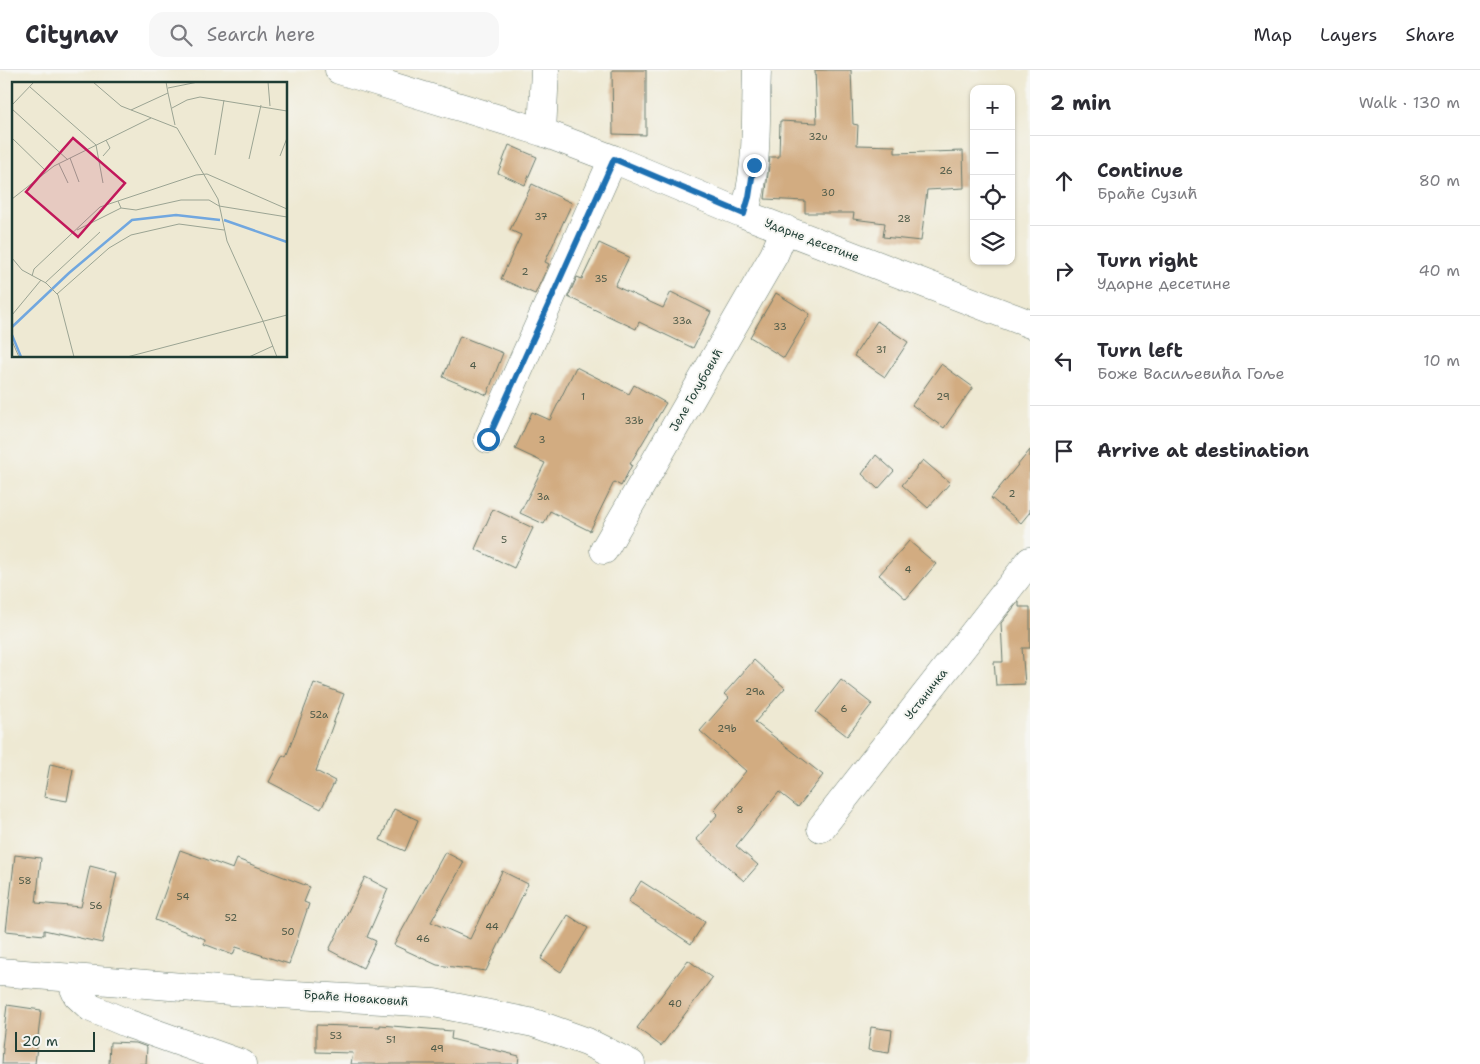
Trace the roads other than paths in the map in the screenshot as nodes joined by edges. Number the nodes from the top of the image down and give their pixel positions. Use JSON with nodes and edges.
{"nodes":[{"id":1,"x":339,"y":70,"type":"edge"},
{"id":2,"x":545,"y":70,"type":"edge"},
{"id":3,"x":757,"y":70,"type":"edge"},
{"id":4,"x":414,"y":81,"type":"edge"},
{"id":5,"x":542,"y":132,"type":"junction"},
{"id":6,"x":614,"y":159,"type":"junction"},
{"id":7,"x":744,"y":214,"type":"junction"},
{"id":8,"x":785,"y":229,"type":"junction"},
{"id":9,"x":1030,"y":324,"type":"edge"},
{"id":10,"x":488,"y":439,"type":"dead end"},
{"id":11,"x":604,"y":550,"type":"dead end"},
{"id":12,"x":1030,"y":561,"type":"edge"},
{"id":13,"x":821,"y":828,"type":"dead end"},
{"id":14,"x":0,"y":972,"type":"edge"},
{"id":15,"x":70,"y":979,"type":"junction"},
{"id":16,"x":242,"y":1064,"type":"edge"},
{"id":17,"x":631,"y":1064,"type":"edge"}],
"edges":[{"from":1,"to":4,"type":"street","name":"Ударне десетине"},
{"from":2,"to":5,"type":"street"},
{"from":3,"to":7,"type":"street"},
{"from":4,"to":5,"type":"street","name":"Ударне десетине"},
{"from":5,"to":6,"type":"street","name":"Ударне десетине"},
{"from":6,"to":7,"type":"street","name":"Ударне десетине"},
{"from":6,"to":10,"type":"street"},
{"from":7,"to":8,"type":"street","name":"Ударне десетине"},
{"from":8,"to":9,"type":"street","name":"Ударне десетине"},
{"from":8,"to":11,"type":"street","name":"Јеле Голубовић"},
{"from":12,"to":13,"type":"street","name":"Устаничка"},
{"from":14,"to":15,"type":"street","name":"Браће Новаковић"},
{"from":15,"to":16,"type":"street"},
{"from":15,"to":17,"type":"street","name":"Браће Новаковић"}]}
